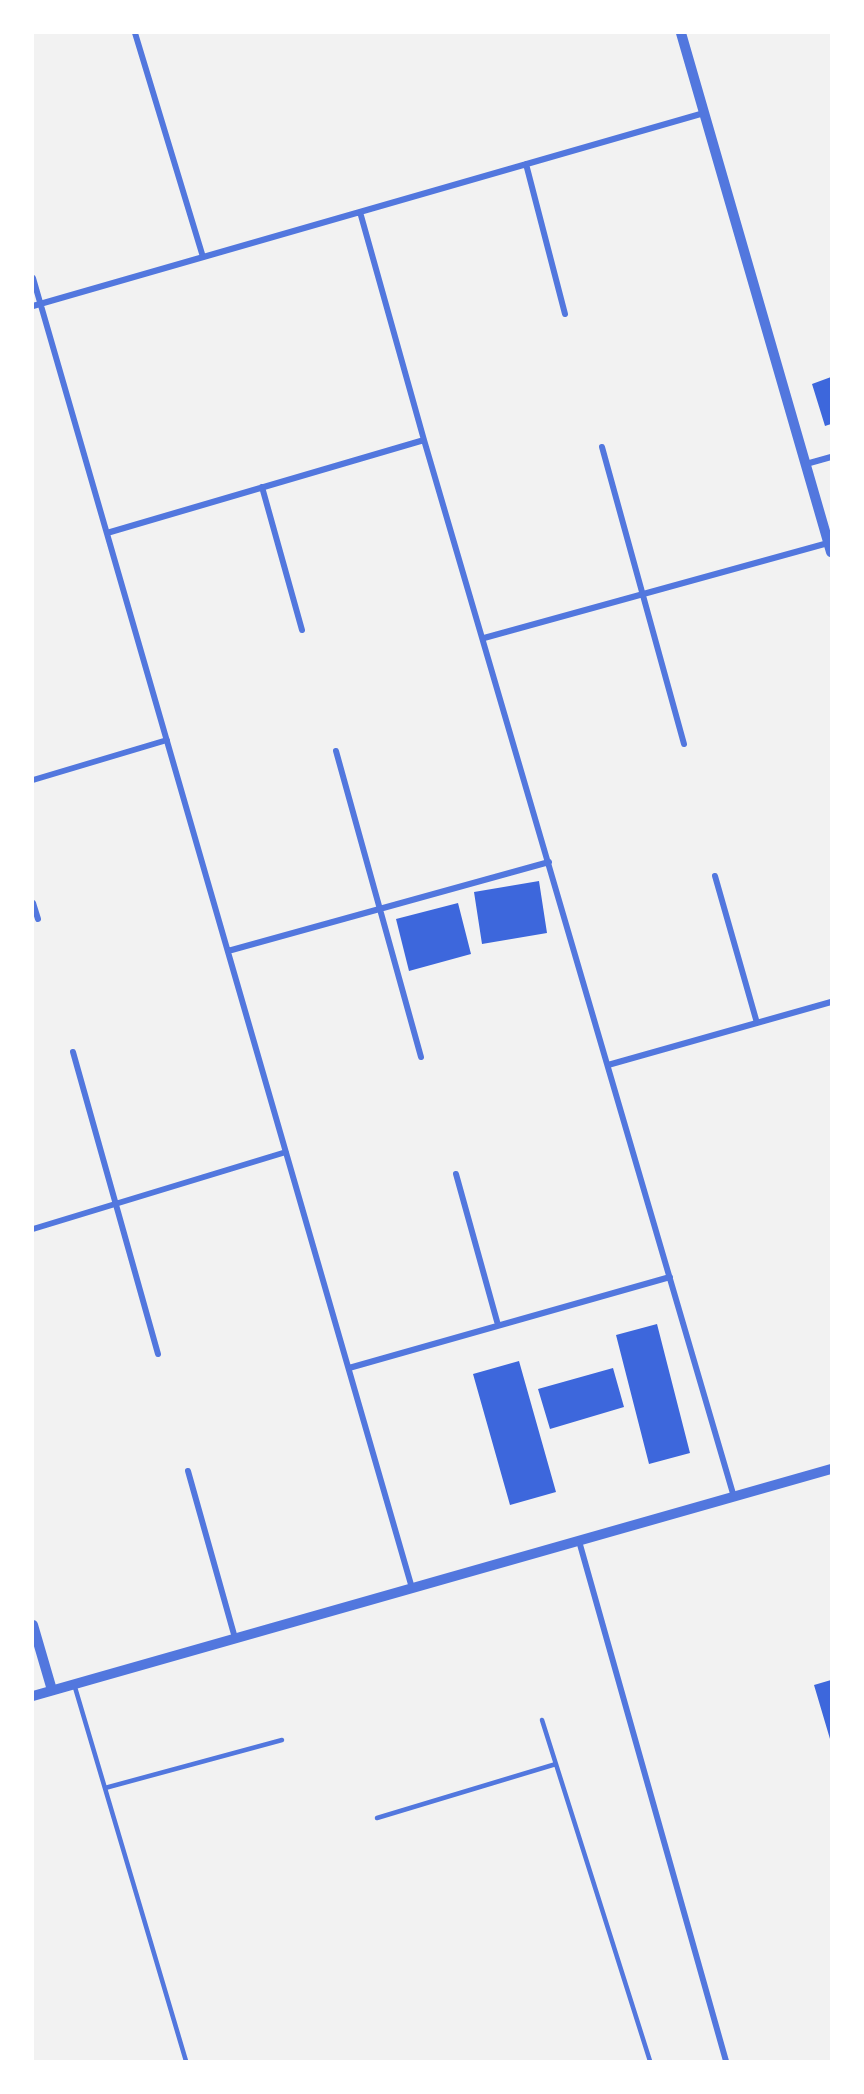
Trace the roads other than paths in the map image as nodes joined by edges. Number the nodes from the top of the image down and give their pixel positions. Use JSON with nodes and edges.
{"nodes":[{"id":1,"x":135,"y":33,"type":"edge"},
{"id":2,"x":681,"y":33,"type":"edge"},
{"id":3,"x":704,"y":113,"type":"junction"},
{"id":4,"x":526,"y":164,"type":"junction"},
{"id":5,"x":360,"y":212,"type":"junction"},
{"id":6,"x":202,"y":257,"type":"junction"},
{"id":7,"x":33,"y":278,"type":"edge"},
{"id":8,"x":41,"y":303,"type":"junction"},
{"id":9,"x":33,"y":306,"type":"edge"},
{"id":10,"x":565,"y":314,"type":"dead end"},
{"id":11,"x":424,"y":440,"type":"junction"},
{"id":12,"x":602,"y":447,"type":"dead end"},
{"id":13,"x":831,"y":457,"type":"edge"},
{"id":14,"x":806,"y":464,"type":"junction"},
{"id":15,"x":262,"y":488,"type":"junction"},
{"id":16,"x":107,"y":533,"type":"junction"},
{"id":17,"x":830,"y":548,"type":"edge"},
{"id":18,"x":643,"y":594,"type":"junction"},
{"id":19,"x":302,"y":630,"type":"dead end"},
{"id":20,"x":484,"y":638,"type":"junction"},
{"id":21,"x":167,"y":740,"type":"junction"},
{"id":22,"x":684,"y":744,"type":"dead end"},
{"id":23,"x":336,"y":751,"type":"dead end"},
{"id":24,"x":33,"y":780,"type":"edge"},
{"id":25,"x":549,"y":862,"type":"junction"},
{"id":26,"x":715,"y":876,"type":"dead end"},
{"id":27,"x":33,"y":903,"type":"edge"},
{"id":28,"x":380,"y":910,"type":"junction"},
{"id":29,"x":38,"y":919,"type":"dead end"},
{"id":30,"x":228,"y":951,"type":"junction"},
{"id":31,"x":831,"y":1002,"type":"edge"},
{"id":32,"x":757,"y":1023,"type":"junction"},
{"id":33,"x":73,"y":1052,"type":"dead end"},
{"id":34,"x":422,"y":1058,"type":"dead end"},
{"id":35,"x":608,"y":1065,"type":"junction"},
{"id":36,"x":286,"y":1152,"type":"junction"},
{"id":37,"x":456,"y":1174,"type":"dead end"},
{"id":38,"x":115,"y":1204,"type":"junction"},
{"id":39,"x":33,"y":1229,"type":"edge"},
{"id":40,"x":670,"y":1277,"type":"junction"},
{"id":41,"x":498,"y":1325,"type":"junction"},
{"id":42,"x":158,"y":1354,"type":"dead end"},
{"id":43,"x":349,"y":1368,"type":"junction"},
{"id":44,"x":831,"y":1469,"type":"edge"},
{"id":45,"x":188,"y":1471,"type":"dead end"},
{"id":46,"x":734,"y":1497,"type":"junction"},
{"id":47,"x":579,"y":1541,"type":"junction"},
{"id":48,"x":412,"y":1588,"type":"junction"},
{"id":49,"x":33,"y":1625,"type":"edge"},
{"id":50,"x":236,"y":1638,"type":"junction"},
{"id":51,"x":74,"y":1684,"type":"junction"},
{"id":52,"x":52,"y":1690,"type":"junction"},
{"id":53,"x":33,"y":1696,"type":"edge"},
{"id":54,"x":542,"y":1720,"type":"dead end"},
{"id":55,"x":282,"y":1740,"type":"dead end"},
{"id":56,"x":556,"y":1764,"type":"junction"},
{"id":57,"x":105,"y":1788,"type":"junction"},
{"id":58,"x":377,"y":1818,"type":"dead end"},
{"id":59,"x":186,"y":2061,"type":"edge"},
{"id":60,"x":650,"y":2061,"type":"edge"},
{"id":61,"x":726,"y":2061,"type":"edge"}],
"edges":[{"from":1,"to":6,"type":"street"},
{"from":2,"to":3,"type":"street"},
{"from":3,"to":4,"type":"street"},
{"from":3,"to":14,"type":"street"},
{"from":4,"to":5,"type":"street"},
{"from":4,"to":10,"type":"street"},
{"from":5,"to":6,"type":"street"},
{"from":5,"to":11,"type":"street"},
{"from":6,"to":8,"type":"street"},
{"from":7,"to":8,"type":"street"},
{"from":8,"to":9,"type":"street"},
{"from":8,"to":16,"type":"street"},
{"from":11,"to":15,"type":"street"},
{"from":11,"to":20,"type":"street"},
{"from":12,"to":18,"type":"street"},
{"from":13,"to":14,"type":"street"},
{"from":14,"to":17,"type":"street"},
{"from":15,"to":16,"type":"street"},
{"from":15,"to":19,"type":"street"},
{"from":16,"to":21,"type":"street"},
{"from":17,"to":18,"type":"street"},
{"from":18,"to":20,"type":"street"},
{"from":18,"to":22,"type":"street"},
{"from":20,"to":25,"type":"street"},
{"from":21,"to":24,"type":"street"},
{"from":21,"to":30,"type":"street"},
{"from":23,"to":28,"type":"street"},
{"from":25,"to":28,"type":"street"},
{"from":25,"to":35,"type":"street"},
{"from":26,"to":32,"type":"street"},
{"from":27,"to":29,"type":"street"},
{"from":28,"to":30,"type":"street"},
{"from":28,"to":34,"type":"street"},
{"from":30,"to":36,"type":"street"},
{"from":31,"to":32,"type":"street"},
{"from":32,"to":35,"type":"street"},
{"from":33,"to":38,"type":"street"},
{"from":35,"to":40,"type":"street"},
{"from":36,"to":38,"type":"street"},
{"from":36,"to":43,"type":"street"},
{"from":37,"to":41,"type":"street"},
{"from":38,"to":39,"type":"street"},
{"from":38,"to":42,"type":"street"},
{"from":40,"to":41,"type":"street"},
{"from":40,"to":46,"type":"street"},
{"from":41,"to":43,"type":"street"},
{"from":43,"to":48,"type":"street"},
{"from":44,"to":46,"type":"street"},
{"from":45,"to":50,"type":"street"},
{"from":46,"to":47,"type":"street"},
{"from":47,"to":48,"type":"street"},
{"from":47,"to":61,"type":"street"},
{"from":48,"to":50,"type":"street"},
{"from":49,"to":52,"type":"street"},
{"from":50,"to":51,"type":"street"},
{"from":51,"to":52,"type":"street"},
{"from":51,"to":57,"type":"lane"},
{"from":52,"to":53,"type":"street"},
{"from":54,"to":56,"type":"lane"},
{"from":55,"to":57,"type":"lane"},
{"from":56,"to":58,"type":"lane"},
{"from":56,"to":60,"type":"lane"},
{"from":57,"to":59,"type":"lane"}]}
